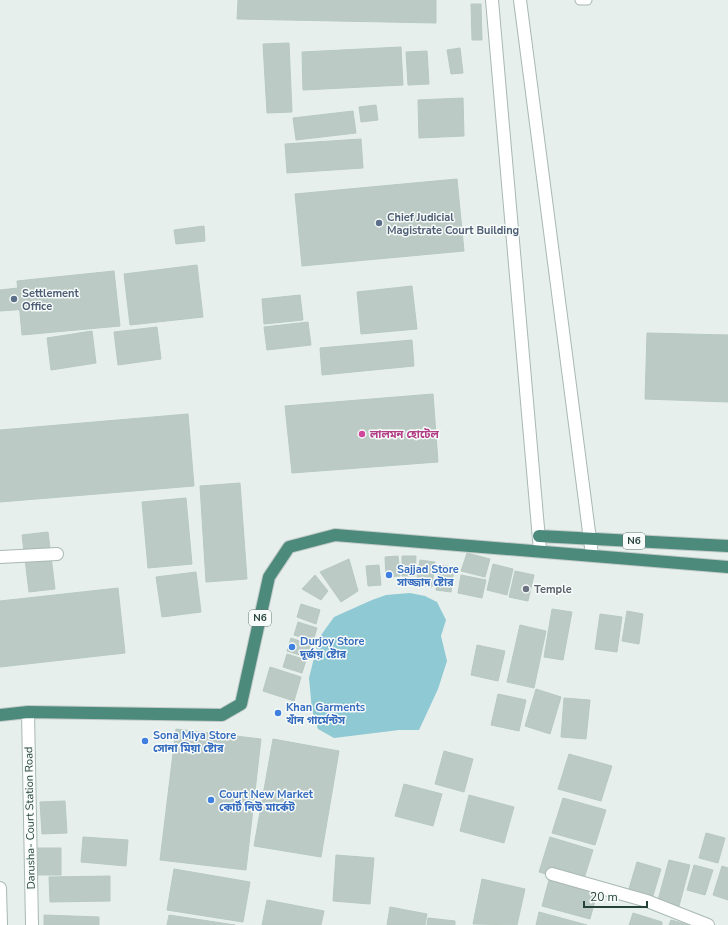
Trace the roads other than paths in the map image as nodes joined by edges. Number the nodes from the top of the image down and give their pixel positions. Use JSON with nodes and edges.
{"nodes":[{"id":1,"x":492,"y":0,"type":"edge"},
{"id":2,"x":520,"y":0,"type":"edge"},
{"id":3,"x":580,"y":0,"type":"edge"},
{"id":4,"x":587,"y":0,"type":"edge"},
{"id":5,"x":539,"y":536,"type":"junction"},
{"id":6,"x":590,"y":539,"type":"junction"},
{"id":7,"x":728,"y":546,"type":"edge"},
{"id":8,"x":540,"y":551,"type":"junction"},
{"id":9,"x":58,"y":554,"type":"dead end"},
{"id":10,"x":592,"y":555,"type":"junction"},
{"id":11,"x":0,"y":557,"type":"edge"},
{"id":12,"x":728,"y":567,"type":"edge"},
{"id":13,"x":28,"y":712,"type":"junction"},
{"id":14,"x":0,"y":715,"type":"edge"},
{"id":15,"x":552,"y":874,"type":"dead end"},
{"id":16,"x":0,"y":888,"type":"edge"},
{"id":17,"x":1,"y":925,"type":"edge"},
{"id":18,"x":32,"y":925,"type":"edge"},
{"id":19,"x":708,"y":925,"type":"edge"}],
"edges":[{"from":1,"to":5,"type":"street"},
{"from":2,"to":6,"type":"street"},
{"from":3,"to":4,"type":"lane"},
{"from":5,"to":6,"type":"highway","number":"N6"},
{"from":5,"to":8,"type":"street"},
{"from":6,"to":7,"type":"highway","number":"N6"},
{"from":6,"to":10,"type":"street"},
{"from":8,"to":10,"type":"highway","number":"N6"},
{"from":8,"to":13,"type":"highway","number":"N6"},
{"from":9,"to":11,"type":"street"},
{"from":10,"to":12,"type":"highway","number":"N6"},
{"from":13,"to":14,"type":"highway","number":"N6"},
{"from":13,"to":18,"type":"street","name":"Darusha- Court Station Road"},
{"from":15,"to":19,"type":"street"},
{"from":16,"to":17,"type":"street"}]}
